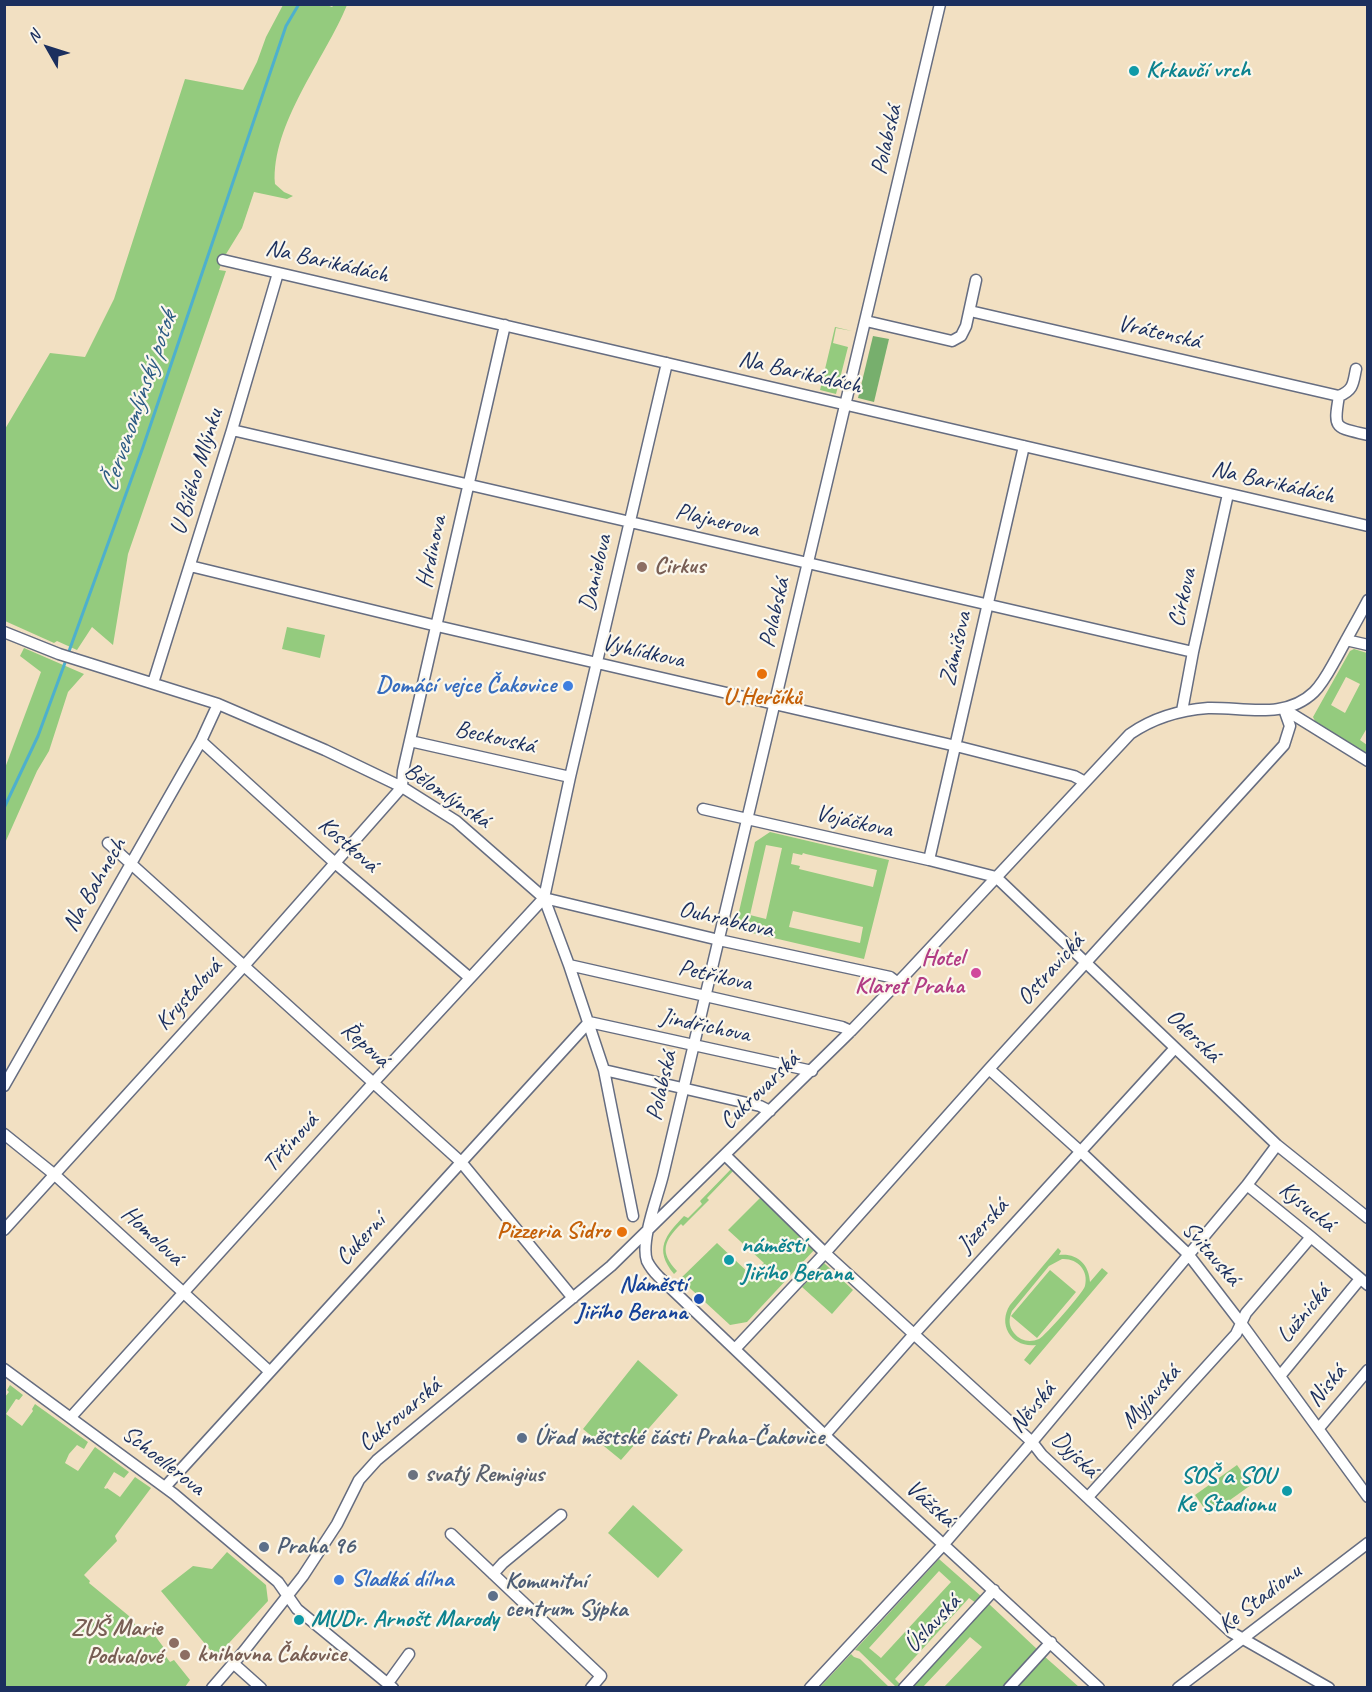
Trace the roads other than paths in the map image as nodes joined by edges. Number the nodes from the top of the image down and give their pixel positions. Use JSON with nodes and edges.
{"nodes":[{"id":1,"x":940,"y":4,"type":"edge"},
{"id":2,"x":223,"y":260,"type":"dead end"},
{"id":3,"x":278,"y":273,"type":"junction"},
{"id":4,"x":976,"y":280,"type":"dead end"},
{"id":5,"x":970,"y":311,"type":"junction"},
{"id":6,"x":866,"y":321,"type":"junction"},
{"id":7,"x":505,"y":325,"type":"junction"},
{"id":8,"x":667,"y":363,"type":"junction"},
{"id":9,"x":1356,"y":369,"type":"dead end"},
{"id":10,"x":1339,"y":396,"type":"junction"},
{"id":11,"x":846,"y":405,"type":"junction"},
{"id":12,"x":232,"y":430,"type":"junction"},
{"id":13,"x":1368,"y":435,"type":"edge"},
{"id":14,"x":1024,"y":446,"type":"junction"},
{"id":15,"x":468,"y":485,"type":"junction"},
{"id":16,"x":1228,"y":494,"type":"junction"},
{"id":17,"x":629,"y":522,"type":"junction"},
{"id":18,"x":1368,"y":526,"type":"edge"},
{"id":19,"x":808,"y":564,"type":"junction"},
{"id":20,"x":190,"y":566,"type":"junction"},
{"id":21,"x":1368,"y":600,"type":"edge"},
{"id":22,"x":988,"y":604,"type":"junction"},
{"id":23,"x":437,"y":626,"type":"junction"},
{"id":24,"x":4,"y":632,"type":"edge"},
{"id":25,"x":1346,"y":640,"type":"junction"},
{"id":26,"x":1368,"y":645,"type":"edge"},
{"id":27,"x":1193,"y":652,"type":"junction"},
{"id":28,"x":597,"y":663,"type":"junction"},
{"id":29,"x":153,"y":683,"type":"junction"},
{"id":30,"x":218,"y":704,"type":"junction"},
{"id":31,"x":775,"y":705,"type":"junction"},
{"id":32,"x":1284,"y":709,"type":"junction"},
{"id":33,"x":1182,"y":711,"type":"junction"},
{"id":34,"x":201,"y":741,"type":"junction"},
{"id":35,"x":410,"y":741,"type":"junction"},
{"id":36,"x":956,"y":746,"type":"junction"},
{"id":37,"x":1368,"y":761,"type":"edge"},
{"id":38,"x":570,"y":777,"type":"junction"},
{"id":39,"x":1085,"y":782,"type":"junction"},
{"id":40,"x":402,"y":787,"type":"junction"},
{"id":41,"x":703,"y":809,"type":"dead end"},
{"id":42,"x":747,"y":819,"type":"junction"},
{"id":43,"x":108,"y":843,"type":"dead end"},
{"id":44,"x":929,"y":860,"type":"junction"},
{"id":45,"x":335,"y":863,"type":"junction"},
{"id":46,"x":132,"y":864,"type":"junction"},
{"id":47,"x":996,"y":877,"type":"junction"},
{"id":48,"x":544,"y":898,"type":"junction"},
{"id":49,"x":719,"y":940,"type":"junction"},
{"id":50,"x":1086,"y":963,"type":"junction"},
{"id":51,"x":570,"y":964,"type":"junction"},
{"id":52,"x":244,"y":966,"type":"junction"},
{"id":53,"x":470,"y":978,"type":"junction"},
{"id":54,"x":898,"y":982,"type":"junction"},
{"id":55,"x":705,"y":995,"type":"junction"},
{"id":56,"x":589,"y":1022,"type":"junction"},
{"id":57,"x":850,"y":1031,"type":"junction"},
{"id":58,"x":693,"y":1046,"type":"junction"},
{"id":59,"x":1175,"y":1048,"type":"junction"},
{"id":60,"x":989,"y":1069,"type":"junction"},
{"id":61,"x":604,"y":1070,"type":"junction"},
{"id":62,"x":812,"y":1071,"type":"junction"},
{"id":63,"x":374,"y":1082,"type":"junction"},
{"id":64,"x":4,"y":1086,"type":"edge"},
{"id":65,"x":683,"y":1089,"type":"junction"},
{"id":66,"x":770,"y":1111,"type":"junction"},
{"id":67,"x":4,"y":1134,"type":"edge"},
{"id":68,"x":1277,"y":1145,"type":"junction"},
{"id":69,"x":1080,"y":1151,"type":"junction"},
{"id":70,"x":725,"y":1155,"type":"junction"},
{"id":71,"x":461,"y":1162,"type":"junction"},
{"id":72,"x":55,"y":1175,"type":"junction"},
{"id":73,"x":1247,"y":1185,"type":"junction"},
{"id":74,"x":633,"y":1216,"type":"dead end"},
{"id":75,"x":1368,"y":1218,"type":"edge"},
{"id":76,"x":4,"y":1230,"type":"edge"},
{"id":77,"x":648,"y":1230,"type":"junction"},
{"id":78,"x":1311,"y":1237,"type":"junction"},
{"id":79,"x":825,"y":1253,"type":"junction"},
{"id":80,"x":1188,"y":1254,"type":"junction"},
{"id":81,"x":1364,"y":1282,"type":"edge"},
{"id":82,"x":183,"y":1294,"type":"junction"},
{"id":83,"x":573,"y":1298,"type":"junction"},
{"id":84,"x":1241,"y":1323,"type":"junction"},
{"id":85,"x":914,"y":1334,"type":"junction"},
{"id":86,"x":735,"y":1349,"type":"junction"},
{"id":87,"x":4,"y":1369,"type":"edge"},
{"id":88,"x":1368,"y":1370,"type":"edge"},
{"id":89,"x":269,"y":1371,"type":"junction"},
{"id":90,"x":1280,"y":1376,"type":"junction"},
{"id":91,"x":71,"y":1417,"type":"junction"},
{"id":92,"x":1318,"y":1428,"type":"junction"},
{"id":93,"x":825,"y":1435,"type":"junction"},
{"id":94,"x":1032,"y":1442,"type":"junction"},
{"id":95,"x":1368,"y":1475,"type":"edge"},
{"id":96,"x":1359,"y":1485,"type":"junction"},
{"id":97,"x":165,"y":1487,"type":"junction"},
{"id":98,"x":1088,"y":1497,"type":"junction"},
{"id":99,"x":1368,"y":1497,"type":"edge"},
{"id":100,"x":561,"y":1515,"type":"dead end"},
{"id":101,"x":451,"y":1534,"type":"dead end"},
{"id":102,"x":1368,"y":1542,"type":"edge"},
{"id":103,"x":944,"y":1544,"type":"junction"},
{"id":104,"x":493,"y":1574,"type":"junction"},
{"id":105,"x":994,"y":1590,"type":"junction"},
{"id":106,"x":288,"y":1596,"type":"junction"},
{"id":107,"x":1243,"y":1639,"type":"junction"},
{"id":108,"x":1051,"y":1642,"type":"junction"},
{"id":109,"x":409,"y":1654,"type":"dead end"},
{"id":110,"x":233,"y":1663,"type":"junction"},
{"id":111,"x":599,"y":1683,"type":"edge"},
{"id":112,"x":391,"y":1685,"type":"edge"},
{"id":113,"x":212,"y":1688,"type":"edge"},
{"id":114,"x":261,"y":1688,"type":"edge"},
{"id":115,"x":810,"y":1688,"type":"edge"},
{"id":116,"x":904,"y":1688,"type":"edge"},
{"id":117,"x":1009,"y":1688,"type":"edge"},
{"id":118,"x":1099,"y":1688,"type":"edge"},
{"id":119,"x":1178,"y":1688,"type":"edge"},
{"id":120,"x":1329,"y":1688,"type":"edge"}],
"edges":[{"from":1,"to":6,"type":"street","name":"Polabská"},
{"from":2,"to":3,"type":"street","name":"Na Barikádách"},
{"from":3,"to":7,"type":"street","name":"Na Barikádách"},
{"from":3,"to":12,"type":"street","name":"U Bílého Mlýnku"},
{"from":4,"to":5,"type":"street"},
{"from":5,"to":6,"type":"street"},
{"from":5,"to":10,"type":"street","name":"Vrátenská"},
{"from":6,"to":11,"type":"street","name":"Polabská"},
{"from":7,"to":8,"type":"street","name":"Na Barikádách"},
{"from":7,"to":15,"type":"street","name":"Hrdinova"},
{"from":8,"to":11,"type":"street","name":"Na Barikádách"},
{"from":8,"to":17,"type":"street","name":"Danielova"},
{"from":9,"to":10,"type":"street"},
{"from":10,"to":13,"type":"street"},
{"from":11,"to":14,"type":"street","name":"Na Barikádách"},
{"from":11,"to":19,"type":"street","name":"Polabská"},
{"from":12,"to":15,"type":"street","name":"Plajnerova"},
{"from":12,"to":20,"type":"street","name":"U Bílého Mlýnku"},
{"from":14,"to":16,"type":"street","name":"Na Barikádách"},
{"from":14,"to":22,"type":"street","name":"Zámišova"},
{"from":15,"to":17,"type":"street","name":"Plajnerova"},
{"from":15,"to":23,"type":"street","name":"Hrdinova"},
{"from":16,"to":18,"type":"street","name":"Na Barikádách"},
{"from":16,"to":27,"type":"street","name":"Církova"},
{"from":17,"to":19,"type":"street","name":"Plajnerova"},
{"from":17,"to":28,"type":"street","name":"Danielova"},
{"from":19,"to":22,"type":"street","name":"Plajnerova"},
{"from":19,"to":31,"type":"street","name":"Polabská"},
{"from":20,"to":23,"type":"street","name":"Vyhlídkova"},
{"from":20,"to":29,"type":"street","name":"U Bílého Mlýnku"},
{"from":21,"to":25,"type":"street"},
{"from":22,"to":27,"type":"street","name":"Plajnerova"},
{"from":22,"to":36,"type":"street","name":"Zámišova"},
{"from":23,"to":28,"type":"street","name":"Vyhlídkova"},
{"from":23,"to":35,"type":"street","name":"Hrdinova"},
{"from":24,"to":29,"type":"street","name":"Bělomlýnská"},
{"from":25,"to":26,"type":"street"},
{"from":25,"to":32,"type":"street"},
{"from":27,"to":33,"type":"street","name":"Církova"},
{"from":28,"to":31,"type":"street","name":"Vyhlídkova"},
{"from":28,"to":38,"type":"street","name":"Danielova"},
{"from":29,"to":30,"type":"street","name":"Bělomlýnská"},
{"from":30,"to":34,"type":"street","name":"Na Bahnech"},
{"from":30,"to":40,"type":"street","name":"Bělomlýnská"},
{"from":31,"to":36,"type":"street","name":"Vyhlídkova"},
{"from":31,"to":42,"type":"street","name":"Polabská"},
{"from":32,"to":33,"type":"street","name":"Cukrovarská"},
{"from":32,"to":37,"type":"street"},
{"from":32,"to":50,"type":"street","name":"Ostravická"},
{"from":33,"to":39,"type":"street","name":"Cukrovarská"},
{"from":34,"to":45,"type":"street","name":"Kostková"},
{"from":34,"to":46,"type":"street","name":"Na Bahnech"},
{"from":35,"to":38,"type":"street","name":"Beckovská"},
{"from":35,"to":40,"type":"street","name":"Hrdinova"},
{"from":36,"to":39,"type":"street","name":"Vyhlídkova"},
{"from":36,"to":44,"type":"street","name":"Zámišova"},
{"from":38,"to":48,"type":"street","name":"Danielova"},
{"from":39,"to":47,"type":"street","name":"Cukrovarská"},
{"from":40,"to":45,"type":"street","name":"Krystalová"},
{"from":40,"to":48,"type":"street","name":"Bělomlýnská"},
{"from":41,"to":42,"type":"street","name":"Vojáčkova"},
{"from":42,"to":44,"type":"street","name":"Vojáčkova"},
{"from":42,"to":49,"type":"street","name":"Polabská"},
{"from":43,"to":46,"type":"street","name":"Řepová"},
{"from":44,"to":47,"type":"street","name":"Vojáčkova"},
{"from":45,"to":52,"type":"street","name":"Krystalová"},
{"from":45,"to":53,"type":"street","name":"Kostková"},
{"from":46,"to":52,"type":"street","name":"Řepová"},
{"from":46,"to":64,"type":"street","name":"Na Bahnech"},
{"from":47,"to":50,"type":"street","name":"Oderská"},
{"from":47,"to":54,"type":"street","name":"Cukrovarská"},
{"from":48,"to":49,"type":"street","name":"Ouhrabkova"},
{"from":48,"to":51,"type":"street","name":"Bělomlýnská"},
{"from":48,"to":53,"type":"street","name":"Třtinová"},
{"from":49,"to":54,"type":"street","name":"Ouhrabkova"},
{"from":49,"to":55,"type":"street","name":"Polabská"},
{"from":50,"to":59,"type":"street","name":"Oderská"},
{"from":50,"to":60,"type":"street","name":"Ostravická"},
{"from":51,"to":55,"type":"street","name":"Petříkova"},
{"from":51,"to":56,"type":"street","name":"Bělomlýnská"},
{"from":52,"to":63,"type":"street","name":"Řepová"},
{"from":52,"to":72,"type":"street","name":"Krystalová"},
{"from":53,"to":63,"type":"street","name":"Třtinová"},
{"from":54,"to":57,"type":"street","name":"Cukrovarská"},
{"from":55,"to":57,"type":"street","name":"Petříkova"},
{"from":55,"to":58,"type":"street","name":"Polabská"},
{"from":56,"to":58,"type":"street","name":"Jindřichova"},
{"from":56,"to":61,"type":"street","name":"Bělomlýnská"},
{"from":56,"to":71,"type":"street","name":"Cukerní"},
{"from":57,"to":62,"type":"street","name":"Cukrovarská"},
{"from":58,"to":62,"type":"street","name":"Jindřichova"},
{"from":58,"to":65,"type":"street","name":"Polabská"},
{"from":59,"to":68,"type":"street","name":"Oderská"},
{"from":59,"to":69,"type":"street","name":"Jizerská"},
{"from":60,"to":69,"type":"street","name":"Svitavská"},
{"from":60,"to":79,"type":"street","name":"Ostravická"},
{"from":61,"to":65,"type":"street"},
{"from":61,"to":74,"type":"street","name":"Bělomlýnská"},
{"from":62,"to":66,"type":"street","name":"Cukrovarská"},
{"from":63,"to":71,"type":"street","name":"Řepová"},
{"from":63,"to":82,"type":"street","name":"Třtinová"},
{"from":65,"to":66,"type":"street"},
{"from":65,"to":77,"type":"street","name":"Polabská"},
{"from":66,"to":70,"type":"street","name":"Cukrovarská"},
{"from":67,"to":72,"type":"street","name":"Homolová"},
{"from":68,"to":73,"type":"street","name":"Něvská"},
{"from":68,"to":75,"type":"street","name":"Oderská"},
{"from":69,"to":80,"type":"street","name":"Svitavská"},
{"from":69,"to":85,"type":"street","name":"Jizerská"},
{"from":70,"to":77,"type":"street","name":"Cukrovarská"},
{"from":70,"to":79,"type":"street"},
{"from":71,"to":83,"type":"street","name":"Řepová"},
{"from":71,"to":89,"type":"street","name":"Cukerní"},
{"from":72,"to":76,"type":"street","name":"Krystalová"},
{"from":72,"to":82,"type":"street","name":"Homolová"},
{"from":73,"to":78,"type":"street","name":"Kysucká"},
{"from":73,"to":80,"type":"street","name":"Něvská"},
{"from":77,"to":83,"type":"street","name":"Cukrovarská"},
{"from":77,"to":86,"type":"street"},
{"from":78,"to":81,"type":"street","name":"Kysucká"},
{"from":78,"to":84,"type":"street","name":"Myjavská"},
{"from":79,"to":85,"type":"street","name":"Dyjská"},
{"from":79,"to":86,"type":"street"},
{"from":80,"to":84,"type":"street","name":"Svitavská"},
{"from":80,"to":94,"type":"street","name":"Něvská"},
{"from":81,"to":90,"type":"street","name":"Lužnická"},
{"from":82,"to":89,"type":"street","name":"Homolová"},
{"from":82,"to":91,"type":"street","name":"Třtinová"},
{"from":83,"to":106,"type":"street","name":"Cukrovarská"},
{"from":84,"to":90,"type":"street","name":"Svitavská"},
{"from":84,"to":98,"type":"street","name":"Myjavská"},
{"from":85,"to":93,"type":"street","name":"Jizerská"},
{"from":85,"to":94,"type":"street","name":"Dyjská"},
{"from":86,"to":93,"type":"street","name":"Vážská"},
{"from":87,"to":91,"type":"street","name":"Schoellerova"},
{"from":88,"to":92,"type":"street","name":"Niská"},
{"from":89,"to":97,"type":"street","name":"Cukerní"},
{"from":90,"to":92,"type":"street","name":"Svitavská"},
{"from":91,"to":97,"type":"street","name":"Schoellerova"},
{"from":92,"to":96,"type":"street","name":"Svitavská"},
{"from":93,"to":103,"type":"street","name":"Vážská"},
{"from":94,"to":98,"type":"street","name":"Dyjská"},
{"from":94,"to":103,"type":"street","name":"Něvská"},
{"from":95,"to":96,"type":"street"},
{"from":96,"to":99,"type":"street","name":"Svitavská"},
{"from":97,"to":106,"type":"street","name":"Schoellerova"},
{"from":98,"to":107,"type":"street","name":"Dyjská"},
{"from":100,"to":104,"type":"street"},
{"from":101,"to":104,"type":"street"},
{"from":102,"to":107,"type":"street","name":"Ke Stadionu"},
{"from":103,"to":105,"type":"street","name":"Vážská"},
{"from":103,"to":115,"type":"street","name":"Něvská"},
{"from":104,"to":111,"type":"street"},
{"from":105,"to":108,"type":"street","name":"Vážská"},
{"from":105,"to":116,"type":"street","name":"Úslavská"},
{"from":106,"to":110,"type":"street","name":"Cukrovarská"},
{"from":106,"to":112,"type":"street","name":"Schoellerova"},
{"from":107,"to":119,"type":"street","name":"Ke Stadionu"},
{"from":107,"to":120,"type":"street","name":"Dyjská"},
{"from":108,"to":117,"type":"street"},
{"from":108,"to":118,"type":"street","name":"Vážská"},
{"from":109,"to":112,"type":"street"},
{"from":110,"to":113,"type":"street","name":"Cukrovarská"},
{"from":110,"to":114,"type":"street"}]}
